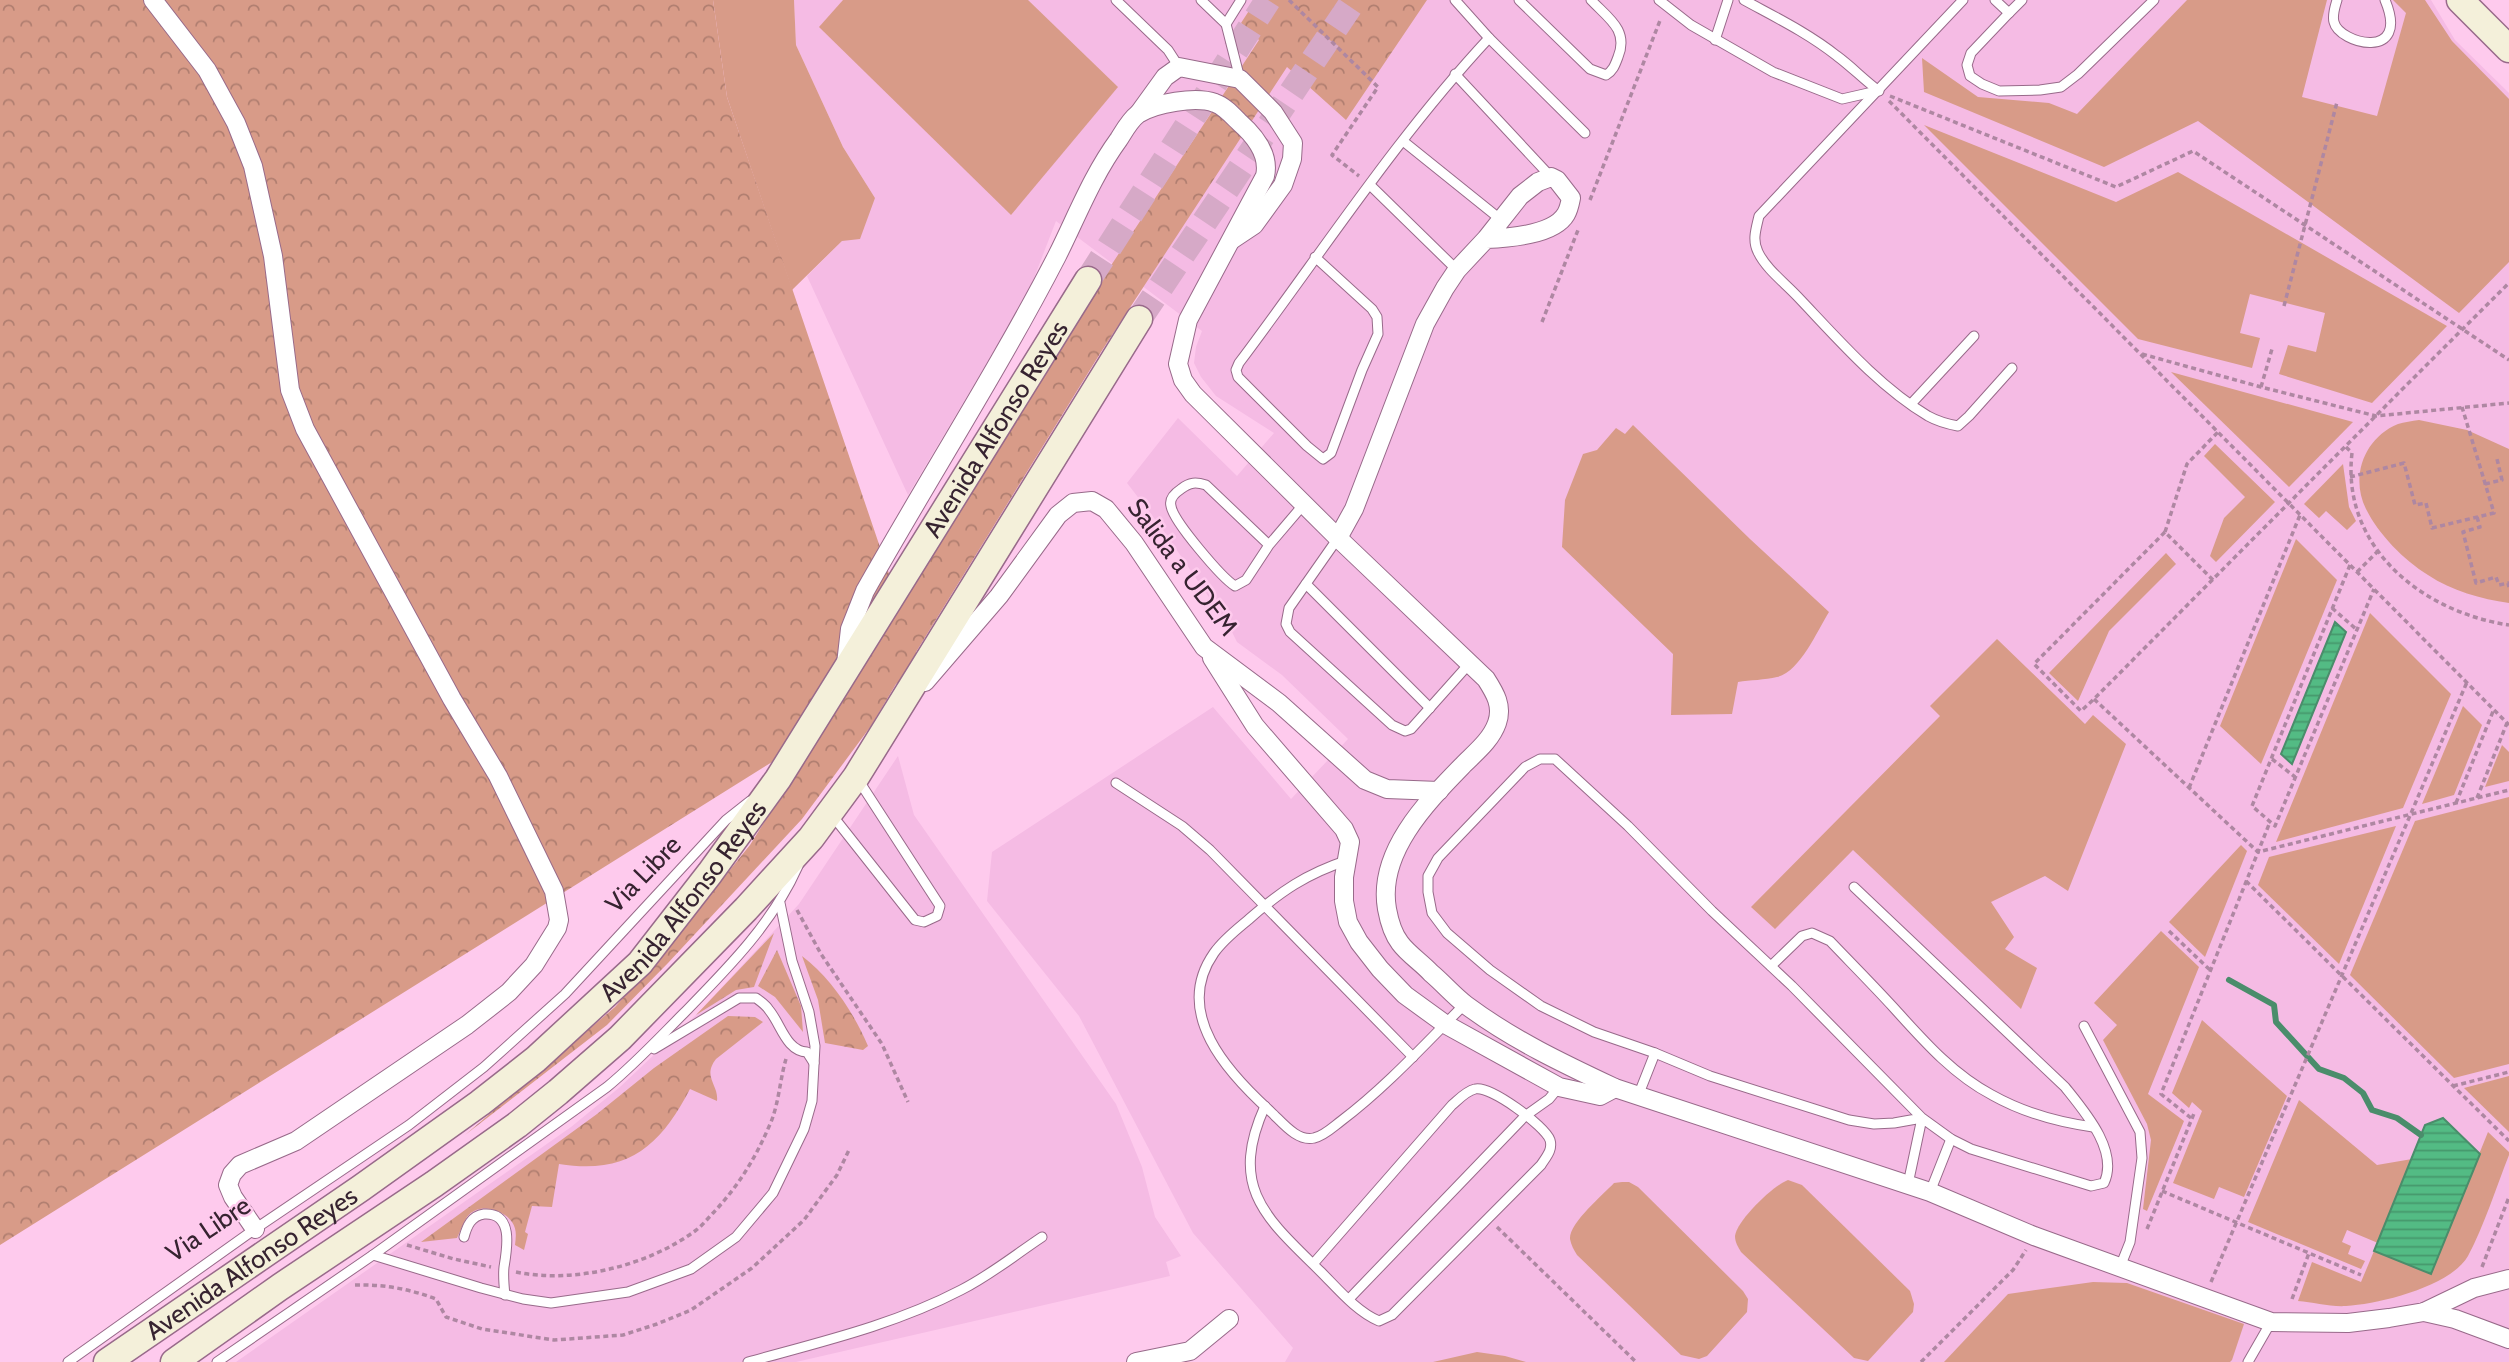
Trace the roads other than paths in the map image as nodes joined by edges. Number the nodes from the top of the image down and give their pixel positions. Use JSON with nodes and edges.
{"nodes":[{"id":1,"x":153,"y":0,"type":"edge"},
{"id":2,"x":1116,"y":0,"type":"edge"},
{"id":3,"x":1201,"y":0,"type":"edge"},
{"id":4,"x":1241,"y":0,"type":"edge"},
{"id":5,"x":1455,"y":0,"type":"edge"},
{"id":6,"x":1519,"y":0,"type":"edge"},
{"id":7,"x":1591,"y":0,"type":"edge"},
{"id":8,"x":1728,"y":0,"type":"edge"},
{"id":9,"x":1744,"y":0,"type":"edge"},
{"id":10,"x":1963,"y":0,"type":"edge"},
{"id":11,"x":1995,"y":0,"type":"edge"},
{"id":12,"x":2022,"y":0,"type":"edge"},
{"id":13,"x":2154,"y":0,"type":"edge"},
{"id":14,"x":2337,"y":0,"type":"edge"},
{"id":15,"x":2385,"y":0,"type":"edge"},
{"id":16,"x":2460,"y":0,"type":"edge"},
{"id":17,"x":1663,"y":3,"type":"edge"},
{"id":18,"x":2009,"y":13,"type":"junction"},
{"id":19,"x":1226,"y":24,"type":"junction"},
{"id":20,"x":1489,"y":38,"type":"junction"},
{"id":21,"x":1716,"y":40,"type":"junction"},
{"id":22,"x":2508,"y":48,"type":"edge"},
{"id":23,"x":1179,"y":67,"type":"junction"},
{"id":24,"x":1455,"y":74,"type":"junction"},
{"id":25,"x":1240,"y":79,"type":"junction"},
{"id":26,"x":1879,"y":91,"type":"junction"},
{"id":27,"x":1138,"y":115,"type":"junction"},
{"id":28,"x":1585,"y":132,"type":"dead end"},
{"id":29,"x":1403,"y":141,"type":"junction"},
{"id":30,"x":1551,"y":177,"type":"junction"},
{"id":31,"x":1370,"y":185,"type":"junction"},
{"id":32,"x":1500,"y":219,"type":"junction"},
{"id":33,"x":1233,"y":239,"type":"junction"},
{"id":34,"x":1486,"y":239,"type":"junction"},
{"id":35,"x":1315,"y":257,"type":"junction"},
{"id":36,"x":1457,"y":270,"type":"junction"},
{"id":37,"x":1088,"y":280,"type":"tunnel mouth"},
{"id":38,"x":1139,"y":319,"type":"tunnel mouth"},
{"id":39,"x":1974,"y":336,"type":"dead end"},
{"id":40,"x":2012,"y":368,"type":"dead end"},
{"id":41,"x":1911,"y":404,"type":"junction"},
{"id":42,"x":1304,"y":504,"type":"junction"},
{"id":43,"x":1338,"y":538,"type":"junction"},
{"id":44,"x":1269,"y":545,"type":"junction"},
{"id":45,"x":1306,"y":584,"type":"junction"},
{"id":46,"x":1205,"y":647,"type":"junction"},
{"id":47,"x":1469,"y":664,"type":"junction"},
{"id":48,"x":845,"y":670,"type":"junction"},
{"id":49,"x":1430,"y":708,"type":"junction"},
{"id":50,"x":897,"y":713,"type":"junction"},
{"id":51,"x":856,"y":777,"type":"junction"},
{"id":52,"x":778,"y":779,"type":"junction"},
{"id":53,"x":1116,"y":783,"type":"dead end"},
{"id":54,"x":1439,"y":791,"type":"junction"},
{"id":55,"x":831,"y":813,"type":"junction"},
{"id":56,"x":811,"y":838,"type":"junction"},
{"id":57,"x":1348,"y":860,"type":"junction"},
{"id":58,"x":1854,"y":887,"type":"dead end"},
{"id":59,"x":780,"y":903,"type":"junction"},
{"id":60,"x":1265,"y":905,"type":"junction"},
{"id":61,"x":1771,"y":966,"type":"junction"},
{"id":62,"x":1465,"y":1004,"type":"junction"},
{"id":63,"x":1445,"y":1024,"type":"junction"},
{"id":64,"x":2084,"y":1026,"type":"dead end"},
{"id":65,"x":1655,"y":1053,"type":"junction"},
{"id":66,"x":644,"y":1056,"type":"junction"},
{"id":67,"x":1413,"y":1057,"type":"junction"},
{"id":68,"x":815,"y":1064,"type":"junction"},
{"id":69,"x":1559,"y":1087,"type":"junction"},
{"id":70,"x":1615,"y":1088,"type":"junction"},
{"id":71,"x":1638,"y":1096,"type":"junction"},
{"id":72,"x":1265,"y":1107,"type":"junction"},
{"id":73,"x":1525,"y":1116,"type":"junction"},
{"id":74,"x":1922,"y":1118,"type":"junction"},
{"id":75,"x":2093,"y":1127,"type":"junction"},
{"id":76,"x":1951,"y":1139,"type":"junction"},
{"id":77,"x":1908,"y":1184,"type":"junction"},
{"id":78,"x":1930,"y":1192,"type":"junction"},
{"id":79,"x":255,"y":1229,"type":"junction"},
{"id":80,"x":464,"y":1237,"type":"dead end"},
{"id":81,"x":1042,"y":1237,"type":"dead end"},
{"id":82,"x":373,"y":1255,"type":"junction"},
{"id":83,"x":1312,"y":1264,"type":"junction"},
{"id":84,"x":2120,"y":1267,"type":"junction"},
{"id":85,"x":2509,"y":1279,"type":"edge"},
{"id":86,"x":505,"y":1295,"type":"junction"},
{"id":87,"x":1349,"y":1299,"type":"junction"},
{"id":88,"x":2424,"y":1312,"type":"junction"},
{"id":89,"x":1228,"y":1319,"type":"dead end"},
{"id":90,"x":2271,"y":1322,"type":"junction"},
{"id":91,"x":2509,"y":1339,"type":"edge"},
{"id":92,"x":1192,"y":1356,"type":"edge"},
{"id":93,"x":68,"y":1362,"type":"edge"},
{"id":94,"x":107,"y":1362,"type":"edge"},
{"id":95,"x":174,"y":1362,"type":"edge"},
{"id":96,"x":217,"y":1362,"type":"edge"},
{"id":97,"x":748,"y":1362,"type":"edge"},
{"id":98,"x":1136,"y":1362,"type":"edge"},
{"id":99,"x":2248,"y":1362,"type":"edge"}],
"edges":[{"from":1,"to":79,"type":"street"},
{"from":2,"to":23,"type":"lane"},
{"from":3,"to":19,"type":"lane"},
{"from":4,"to":19,"type":"lane"},
{"from":5,"to":20,"type":"lane"},
{"from":6,"to":7,"type":"lane"},
{"from":8,"to":21,"type":"lane"},
{"from":9,"to":26,"type":"lane"},
{"from":10,"to":26,"type":"lane"},
{"from":11,"to":18,"type":"lane"},
{"from":12,"to":18,"type":"lane"},
{"from":13,"to":18,"type":"lane"},
{"from":14,"to":15,"type":"lane"},
{"from":16,"to":22,"type":"main road"},
{"from":17,"to":21,"type":"lane"},
{"from":19,"to":25,"type":"lane"},
{"from":20,"to":24,"type":"lane"},
{"from":20,"to":28,"type":"lane"},
{"from":21,"to":26,"type":"lane"},
{"from":23,"to":25,"type":"street"},
{"from":23,"to":27,"type":"street"},
{"from":24,"to":29,"type":"lane"},
{"from":24,"to":30,"type":"lane"},
{"from":25,"to":33,"type":"street"},
{"from":26,"to":41,"type":"lane"},
{"from":27,"to":33,"type":"street"},
{"from":27,"to":48,"type":"street"},
{"from":29,"to":31,"type":"lane"},
{"from":29,"to":32,"type":"lane"},
{"from":30,"to":32,"type":"street"},
{"from":30,"to":34,"type":"street"},
{"from":31,"to":35,"type":"lane"},
{"from":31,"to":36,"type":"lane"},
{"from":32,"to":34,"type":"street"},
{"from":33,"to":42,"type":"street"},
{"from":34,"to":36,"type":"street"},
{"from":35,"to":35,"type":"lane"},
{"from":36,"to":43,"type":"street"},
{"from":37,"to":48,"type":"main road","name":"Avenida Alfonso Reyes"},
{"from":38,"to":50,"type":"main road","name":"Avenida Alfonso Reyes"},
{"from":39,"to":41,"type":"lane"},
{"from":40,"to":41,"type":"lane"},
{"from":42,"to":43,"type":"street"},
{"from":42,"to":44,"type":"lane"},
{"from":43,"to":45,"type":"lane"},
{"from":43,"to":47,"type":"street"},
{"from":44,"to":44,"type":"lane"},
{"from":45,"to":49,"type":"lane"},
{"from":45,"to":49,"type":"lane"},
{"from":46,"to":50,"type":"street","name":"Salida a UDEM"},
{"from":46,"to":54,"type":"street","name":"Salida a UDEM"},
{"from":46,"to":57,"type":"street"},
{"from":47,"to":49,"type":"lane"},
{"from":47,"to":54,"type":"street"},
{"from":48,"to":52,"type":"main road","name":"Avenida Alfonso Reyes"},
{"from":50,"to":51,"type":"main road","name":"Avenida Alfonso Reyes"},
{"from":51,"to":55,"type":"main road","name":"Avenida Alfonso Reyes"},
{"from":51,"to":55,"type":"lane"},
{"from":52,"to":79,"type":"lane"},
{"from":52,"to":94,"type":"main road","name":"Avenida Alfonso Reyes"},
{"from":53,"to":60,"type":"lane"},
{"from":54,"to":62,"type":"street"},
{"from":55,"to":56,"type":"main road","name":"Avenida Alfonso Reyes"},
{"from":56,"to":59,"type":"lane"},
{"from":56,"to":95,"type":"main road","name":"Avenida Alfonso Reyes"},
{"from":57,"to":60,"type":"lane"},
{"from":57,"to":63,"type":"street"},
{"from":58,"to":75,"type":"lane"},
{"from":59,"to":66,"type":"lane"},
{"from":59,"to":68,"type":"lane"},
{"from":60,"to":67,"type":"lane"},
{"from":60,"to":72,"type":"lane"},
{"from":61,"to":65,"type":"lane"},
{"from":61,"to":74,"type":"lane"},
{"from":61,"to":75,"type":"lane"},
{"from":62,"to":63,"type":"lane"},
{"from":62,"to":70,"type":"street"},
{"from":63,"to":67,"type":"lane"},
{"from":63,"to":69,"type":"street"},
{"from":64,"to":84,"type":"lane"},
{"from":65,"to":71,"type":"lane"},
{"from":65,"to":74,"type":"lane"},
{"from":66,"to":68,"type":"lane"},
{"from":66,"to":82,"type":"lane"},
{"from":67,"to":72,"type":"lane"},
{"from":68,"to":86,"type":"lane"},
{"from":69,"to":70,"type":"street"},
{"from":69,"to":73,"type":"lane"},
{"from":70,"to":71,"type":"street"},
{"from":71,"to":77,"type":"street"},
{"from":72,"to":83,"type":"lane"},
{"from":73,"to":83,"type":"lane"},
{"from":73,"to":87,"type":"lane"},
{"from":73,"to":87,"type":"lane"},
{"from":74,"to":76,"type":"lane"},
{"from":74,"to":77,"type":"lane"},
{"from":75,"to":76,"type":"lane"},
{"from":76,"to":78,"type":"lane"},
{"from":77,"to":78,"type":"street"},
{"from":78,"to":84,"type":"street"},
{"from":79,"to":93,"type":"lane"},
{"from":80,"to":86,"type":"lane"},
{"from":81,"to":97,"type":"lane"},
{"from":82,"to":86,"type":"lane"},
{"from":82,"to":96,"type":"lane"},
{"from":83,"to":87,"type":"lane"},
{"from":84,"to":90,"type":"street"},
{"from":85,"to":88,"type":"street"},
{"from":88,"to":90,"type":"street"},
{"from":88,"to":91,"type":"street"},
{"from":89,"to":92,"type":"street"},
{"from":90,"to":99,"type":"lane"},
{"from":92,"to":98,"type":"street"}]}
